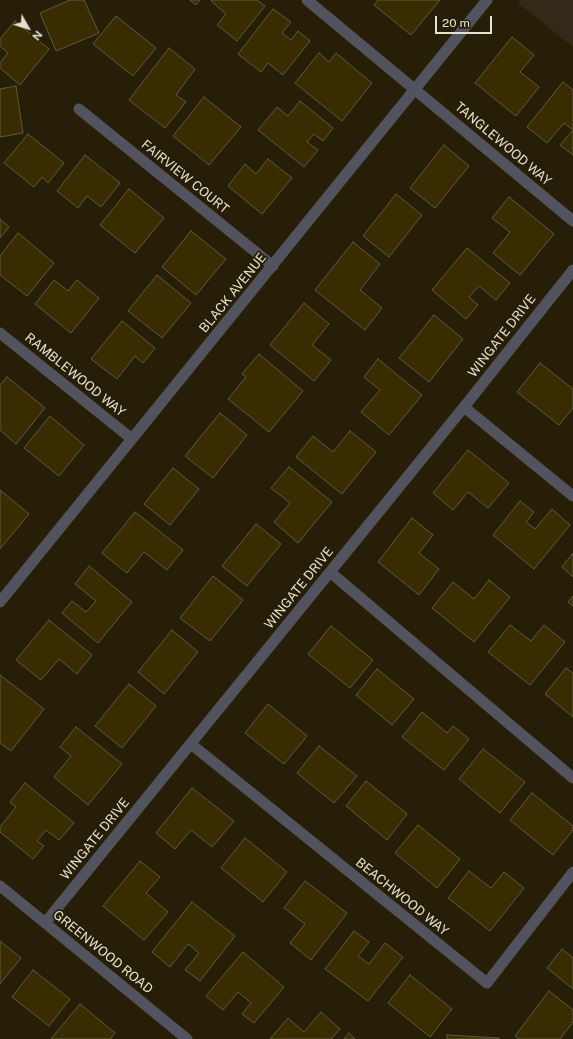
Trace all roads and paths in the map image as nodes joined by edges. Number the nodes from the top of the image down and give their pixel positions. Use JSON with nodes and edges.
{"nodes":[{"id":1,"x":307,"y":0,"type":"edge"},
{"id":2,"x":487,"y":0,"type":"edge"},
{"id":3,"x":414,"y":88,"type":"junction"},
{"id":4,"x":79,"y":109,"type":"dead end"},
{"id":5,"x":573,"y":221,"type":"edge"},
{"id":6,"x":273,"y":266,"type":"junction"},
{"id":7,"x":573,"y":270,"type":"edge"},
{"id":8,"x":0,"y":332,"type":"edge"},
{"id":9,"x":464,"y":407,"type":"junction"},
{"id":10,"x":132,"y":439,"type":"junction"},
{"id":11,"x":573,"y":496,"type":"edge"},
{"id":12,"x":330,"y":572,"type":"junction"},
{"id":13,"x":0,"y":601,"type":"edge"},
{"id":14,"x":191,"y":744,"type":"junction"},
{"id":15,"x":573,"y":778,"type":"edge"},
{"id":16,"x":573,"y":872,"type":"edge"},
{"id":17,"x":0,"y":886,"type":"edge"},
{"id":18,"x":45,"y":922,"type":"junction"},
{"id":19,"x":187,"y":1039,"type":"edge"}],
"edges":[{"from":1,"to":3,"type":"street","name":"TANGLEWOOD WAY"},
{"from":2,"to":3,"type":"street","name":"BLACK AVENUE"},
{"from":3,"to":5,"type":"street","name":"TANGLEWOOD WAY"},
{"from":3,"to":6,"type":"street","name":"BLACK AVENUE"},
{"from":4,"to":6,"type":"street","name":"FAIRVIEW COURT"},
{"from":6,"to":10,"type":"street","name":"BLACK AVENUE"},
{"from":7,"to":9,"type":"street","name":"WINGATE DRIVE"},
{"from":8,"to":10,"type":"street","name":"RAMBLEWOOD WAY"},
{"from":9,"to":11,"type":"street"},
{"from":9,"to":12,"type":"street","name":"WINGATE DRIVE"},
{"from":10,"to":13,"type":"street","name":"BLACK AVENUE"},
{"from":12,"to":14,"type":"street","name":"WINGATE DRIVE"},
{"from":12,"to":15,"type":"street"},
{"from":14,"to":16,"type":"street","name":"BEACHWOOD WAY"},
{"from":14,"to":18,"type":"street","name":"WINGATE DRIVE"},
{"from":17,"to":18,"type":"street","name":"GREENWOOD ROAD"},
{"from":18,"to":19,"type":"street","name":"GREENWOOD ROAD"}]}
